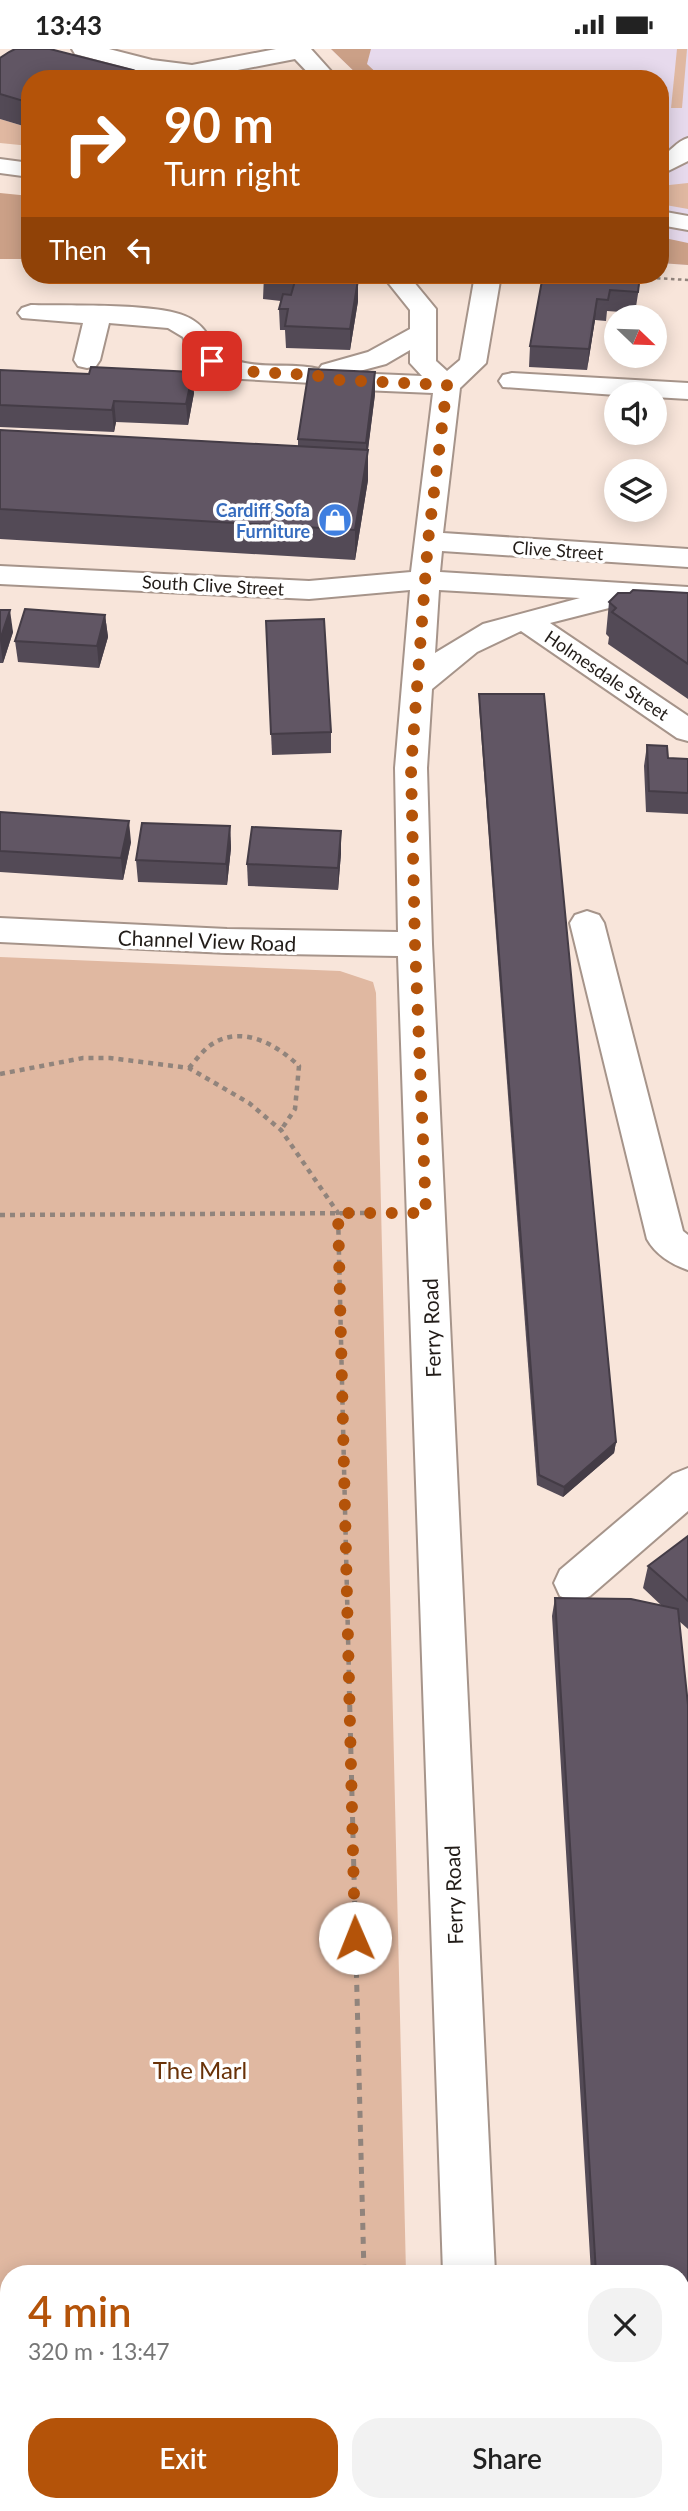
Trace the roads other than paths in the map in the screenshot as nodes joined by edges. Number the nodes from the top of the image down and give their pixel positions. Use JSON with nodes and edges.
{"nodes":[{"id":1,"x":83,"y":49,"type":"edge"},
{"id":2,"x":299,"y":50,"type":"edge"},
{"id":3,"x":176,"y":70,"type":"edge"},
{"id":4,"x":202,"y":70,"type":"edge"},
{"id":5,"x":318,"y":70,"type":"edge"},
{"id":6,"x":688,"y":145,"type":"edge"},
{"id":7,"x":669,"y":163,"type":"edge"},
{"id":8,"x":0,"y":166,"type":"edge"},
{"id":9,"x":21,"y":169,"type":"edge"},
{"id":10,"x":669,"y":176,"type":"edge"},
{"id":11,"x":688,"y":177,"type":"edge"},
{"id":12,"x":669,"y":220,"type":"edge"},
{"id":13,"x":688,"y":223,"type":"edge"},
{"id":14,"x":403,"y":284,"type":"edge"},
{"id":15,"x":486,"y":284,"type":"edge"},
{"id":16,"x":31,"y":313,"type":"dead end"},
{"id":17,"x":98,"y":315,"type":"junction"},
{"id":18,"x":425,"y":331,"type":"junction"},
{"id":19,"x":87,"y":360,"type":"dead end"},
{"id":20,"x":312,"y":375,"type":"junction"},
{"id":21,"x":512,"y":381,"type":"dead end"},
{"id":22,"x":447,"y":385,"type":"junction"},
{"id":23,"x":688,"y":391,"type":"edge"},
{"id":24,"x":428,"y":541,"type":"junction"},
{"id":25,"x":688,"y":558,"type":"edge"},
{"id":26,"x":0,"y":575,"type":"edge"},
{"id":27,"x":425,"y":580,"type":"junction"},
{"id":28,"x":627,"y":593,"type":"junction"},
{"id":29,"x":688,"y":596,"type":"edge"},
{"id":30,"x":525,"y":619,"type":"junction"},
{"id":31,"x":417,"y":687,"type":"junction"},
{"id":32,"x":688,"y":731,"type":"edge"},
{"id":33,"x":587,"y":923,"type":"dead end"},
{"id":34,"x":0,"y":930,"type":"edge"},
{"id":35,"x":415,"y":944,"type":"junction"},
{"id":36,"x":688,"y":1255,"type":"edge"},
{"id":37,"x":688,"y":1486,"type":"edge"},
{"id":38,"x":575,"y":1583,"type":"dead end"},
{"id":39,"x":468,"y":2265,"type":"edge"}],
"edges":[{"from":1,"to":3,"type":"street"},
{"from":2,"to":4,"type":"street"},
{"from":2,"to":5,"type":"street"},
{"from":6,"to":7,"type":"street"},
{"from":8,"to":9,"type":"street"},
{"from":10,"to":11,"type":"street"},
{"from":12,"to":13,"type":"street"},
{"from":14,"to":18,"type":"street"},
{"from":15,"to":22,"type":"street"},
{"from":16,"to":17,"type":"street"},
{"from":17,"to":19,"type":"street"},
{"from":17,"to":20,"type":"street"},
{"from":18,"to":20,"type":"street"},
{"from":18,"to":22,"type":"street"},
{"from":20,"to":22,"type":"street"},
{"from":21,"to":23,"type":"street"},
{"from":22,"to":24,"type":"street","name":"Ferry Road"},
{"from":24,"to":25,"type":"street","name":"Clive Street"},
{"from":24,"to":27,"type":"street","name":"Ferry Road"},
{"from":26,"to":27,"type":"street","name":"South Clive Street"},
{"from":27,"to":28,"type":"street","name":"Clive Street"},
{"from":27,"to":31,"type":"street","name":"Ferry Road"},
{"from":28,"to":29,"type":"street","name":"Clive Street"},
{"from":28,"to":30,"type":"street","name":"Clive Street"},
{"from":30,"to":31,"type":"street","name":"Clive Street"},
{"from":30,"to":32,"type":"street","name":"Holmesdale Street"},
{"from":31,"to":35,"type":"street","name":"Ferry Road"},
{"from":33,"to":36,"type":"street"},
{"from":34,"to":35,"type":"street","name":"Channel View Road"},
{"from":35,"to":39,"type":"street","name":"Ferry Road"},
{"from":37,"to":38,"type":"street"}]}
